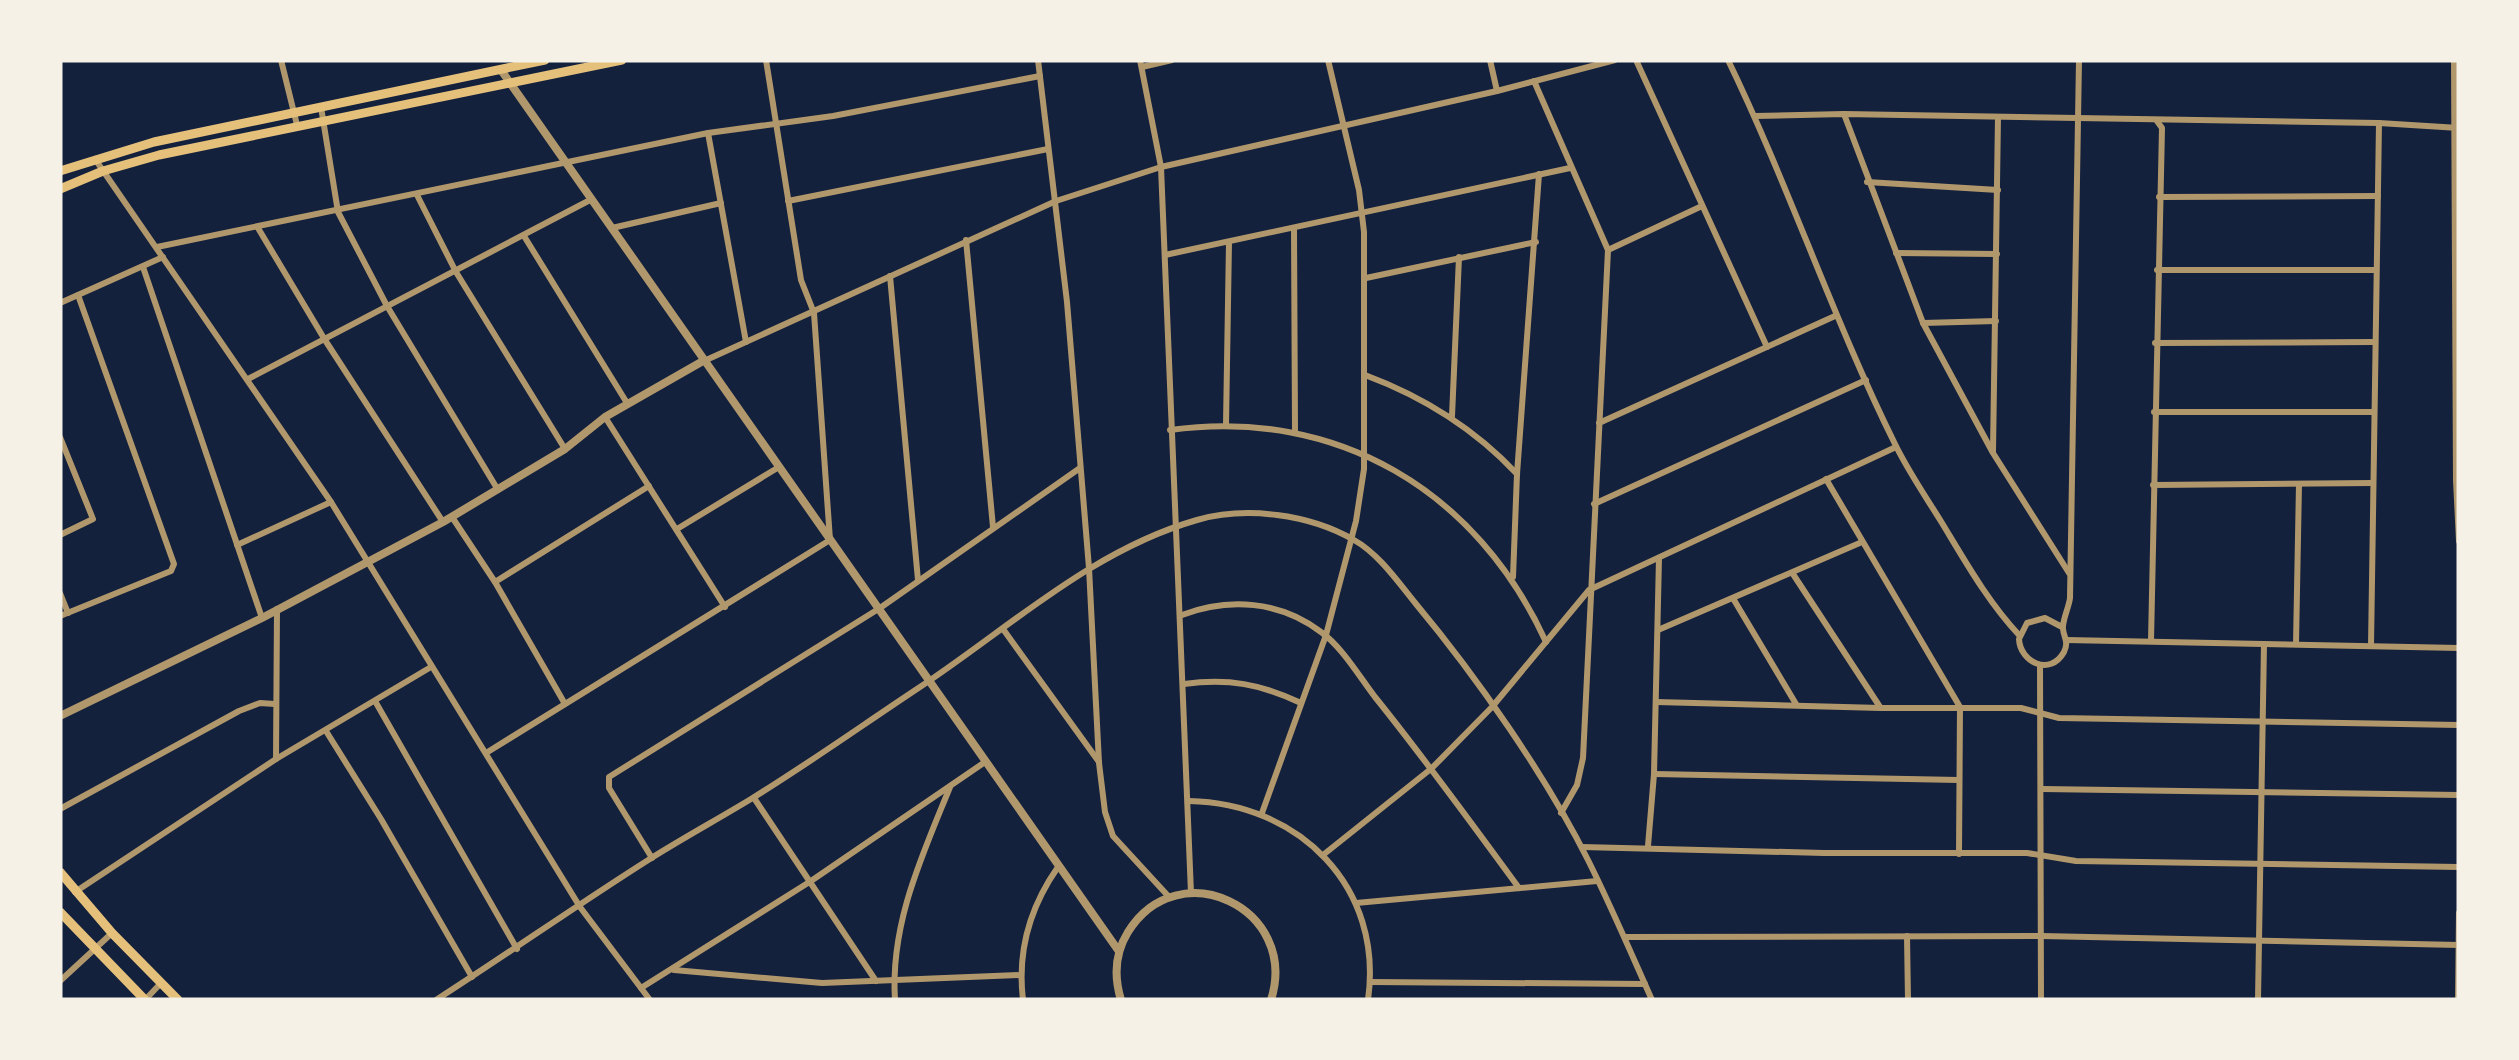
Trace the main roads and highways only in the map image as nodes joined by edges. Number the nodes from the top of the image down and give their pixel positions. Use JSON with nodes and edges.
{"nodes":[{"id":1,"x":547,"y":60,"type":"edge"},
{"id":2,"x":622,"y":60,"type":"edge"},
{"id":3,"x":60,"y":171,"type":"edge"},
{"id":4,"x":60,"y":189,"type":"edge"},
{"id":5,"x":60,"y":872,"type":"edge"},
{"id":6,"x":60,"y":912,"type":"edge"},
{"id":7,"x":145,"y":1000,"type":"edge"},
{"id":8,"x":178,"y":1000,"type":"edge"}],
"edges":[{"from":1,"to":3,"type":"main road"},
{"from":2,"to":4,"type":"main road"},
{"from":5,"to":8,"type":"main road"},
{"from":6,"to":7,"type":"main road"}]}
